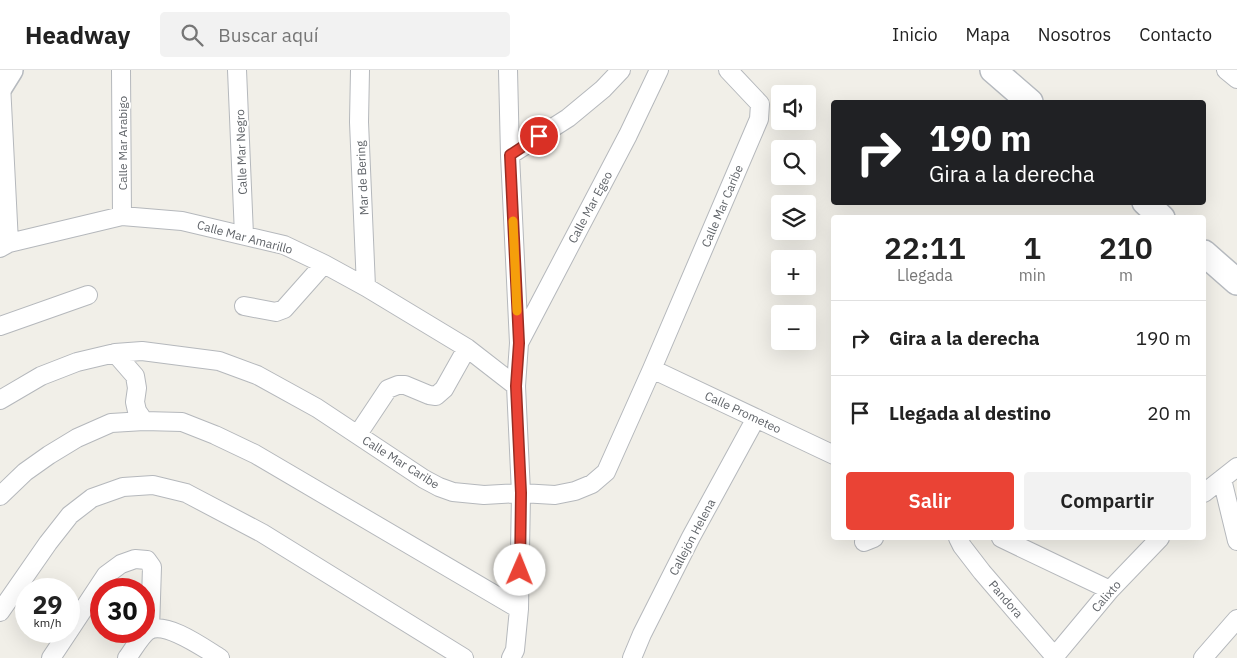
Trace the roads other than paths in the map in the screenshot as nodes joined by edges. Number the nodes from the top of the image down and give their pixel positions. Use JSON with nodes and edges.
{"nodes":[{"id":1,"x":121,"y":70,"type":"edge"},
{"id":2,"x":237,"y":70,"type":"edge"},
{"id":3,"x":360,"y":70,"type":"edge"},
{"id":4,"x":508,"y":70,"type":"edge"},
{"id":5,"x":621,"y":70,"type":"edge"},
{"id":6,"x":658,"y":70,"type":"edge"},
{"id":7,"x":728,"y":70,"type":"edge"},
{"id":8,"x":993,"y":70,"type":"edge"},
{"id":9,"x":1226,"y":70,"type":"edge"},
{"id":10,"x":1237,"y":79,"type":"edge"},
{"id":11,"x":4,"y":80,"type":"edge"},
{"id":12,"x":1028,"y":100,"type":"edge"},
{"id":13,"x":510,"y":155,"type":"junction"},
{"id":14,"x":1148,"y":205,"type":"edge"},
{"id":15,"x":1159,"y":215,"type":"edge"},
{"id":16,"x":122,"y":216,"type":"junction"},
{"id":17,"x":244,"y":235,"type":"junction"},
{"id":18,"x":5,"y":246,"type":"edge"},
{"id":19,"x":1206,"y":256,"type":"edge"},
{"id":20,"x":324,"y":264,"type":"junction"},
{"id":21,"x":1237,"y":282,"type":"edge"},
{"id":22,"x":366,"y":287,"type":"junction"},
{"id":23,"x":88,"y":295,"type":"dead end"},
{"id":24,"x":244,"y":306,"type":"dead end"},
{"id":25,"x":0,"y":326,"type":"edge"},
{"id":26,"x":519,"y":343,"type":"junction"},
{"id":27,"x":467,"y":348,"type":"junction"},
{"id":28,"x":115,"y":354,"type":"junction"},
{"id":29,"x":652,"y":369,"type":"junction"},
{"id":30,"x":516,"y":386,"type":"junction"},
{"id":31,"x":0,"y":400,"type":"edge"},
{"id":32,"x":756,"y":418,"type":"junction"},
{"id":33,"x":144,"y":421,"type":"junction"},
{"id":34,"x":358,"y":434,"type":"junction"},
{"id":35,"x":831,"y":454,"type":"edge"},
{"id":36,"x":1237,"y":467,"type":"edge"},
{"id":37,"x":1222,"y":479,"type":"junction"},
{"id":38,"x":1206,"y":492,"type":"edge"},
{"id":39,"x":521,"y":493,"type":"junction"},
{"id":40,"x":0,"y":496,"type":"edge"},
{"id":41,"x":959,"y":540,"type":"edge"},
{"id":42,"x":1005,"y":540,"type":"edge"},
{"id":43,"x":1158,"y":540,"type":"edge"},
{"id":44,"x":1237,"y":540,"type":"edge"},
{"id":45,"x":104,"y":578,"type":"edge"},
{"id":46,"x":152,"y":578,"type":"edge"},
{"id":47,"x":1110,"y":590,"type":"junction"},
{"id":48,"x":90,"y":599,"type":"edge"},
{"id":49,"x":519,"y":609,"type":"junction"},
{"id":50,"x":0,"y":612,"type":"edge"},
{"id":51,"x":80,"y":614,"type":"edge"},
{"id":52,"x":1237,"y":619,"type":"edge"},
{"id":53,"x":155,"y":629,"type":"edge"},
{"id":54,"x":61,"y":643,"type":"edge"},
{"id":55,"x":138,"y":643,"type":"edge"},
{"id":56,"x":513,"y":654,"type":"edge"},
{"id":57,"x":1056,"y":657,"type":"edge"},
{"id":58,"x":51,"y":658,"type":"edge"},
{"id":59,"x":127,"y":658,"type":"edge"},
{"id":60,"x":220,"y":658,"type":"edge"},
{"id":61,"x":464,"y":658,"type":"edge"},
{"id":62,"x":632,"y":658,"type":"edge"},
{"id":63,"x":1203,"y":658,"type":"edge"}],
"edges":[{"from":1,"to":16,"type":"street","name":"Calle Mar Arabigo"},
{"from":2,"to":17,"type":"street","name":"Calle Mar Negro"},
{"from":3,"to":22,"type":"street","name":"Mar de Bering"},
{"from":4,"to":13,"type":"street"},
{"from":5,"to":13,"type":"street"},
{"from":6,"to":26,"type":"street","name":"Calle Mar Egeo"},
{"from":7,"to":29,"type":"street","name":"Calle Mar Caribe"},
{"from":8,"to":12,"type":"street"},
{"from":9,"to":10,"type":"street"},
{"from":11,"to":18,"type":"street"},
{"from":13,"to":26,"type":"street"},
{"from":14,"to":15,"type":"street"},
{"from":16,"to":17,"type":"street","name":"Calle Mar Amarillo"},
{"from":16,"to":18,"type":"street","name":"Calle Mar Amarillo"},
{"from":17,"to":20,"type":"street","name":"Calle Mar Amarillo"},
{"from":19,"to":21,"type":"street"},
{"from":20,"to":22,"type":"street","name":"Calle Mar Amarillo"},
{"from":20,"to":24,"type":"street"},
{"from":22,"to":27,"type":"street","name":"Calle Mar Amarillo"},
{"from":23,"to":25,"type":"street"},
{"from":26,"to":30,"type":"street"},
{"from":27,"to":30,"type":"street","name":"Calle Mar Amarillo"},
{"from":27,"to":34,"type":"street"},
{"from":28,"to":31,"type":"street","name":"Calle Mar Caribe"},
{"from":28,"to":33,"type":"street"},
{"from":28,"to":34,"type":"street","name":"Calle Mar Caribe"},
{"from":29,"to":32,"type":"street","name":"Calle Prometeo"},
{"from":29,"to":39,"type":"street","name":"Calle Mar Caribe"},
{"from":30,"to":39,"type":"street"},
{"from":32,"to":35,"type":"street","name":"Calle Prometeo"},
{"from":32,"to":62,"type":"street","name":"Callejón Helena"},
{"from":33,"to":40,"type":"street"},
{"from":33,"to":49,"type":"street"},
{"from":34,"to":39,"type":"street","name":"Calle Mar Caribe"},
{"from":36,"to":37,"type":"street"},
{"from":37,"to":38,"type":"street"},
{"from":37,"to":44,"type":"street"},
{"from":39,"to":49,"type":"street"},
{"from":41,"to":57,"type":"street","name":"Pandora"},
{"from":42,"to":47,"type":"street"},
{"from":43,"to":47,"type":"street","name":"Calixto"},
{"from":45,"to":46,"type":"street"},
{"from":47,"to":57,"type":"street","name":"Calixto"},
{"from":48,"to":51,"type":"street"},
{"from":49,"to":56,"type":"street"},
{"from":50,"to":61,"type":"street"},
{"from":52,"to":63,"type":"street"},
{"from":53,"to":60,"type":"street"},
{"from":54,"to":58,"type":"street"},
{"from":55,"to":59,"type":"street"}]}
